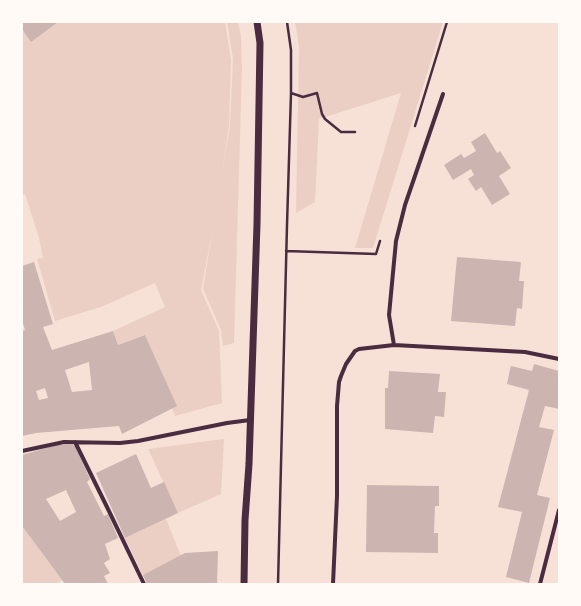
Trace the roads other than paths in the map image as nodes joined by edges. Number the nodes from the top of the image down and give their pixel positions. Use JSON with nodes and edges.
{"nodes":[{"id":1,"x":257,"y":22,"type":"edge"},
{"id":2,"x":443,"y":94,"type":"dead end"},
{"id":3,"x":394,"y":345,"type":"junction"},
{"id":4,"x":559,"y":359,"type":"edge"},
{"id":5,"x":250,"y":420,"type":"junction"},
{"id":6,"x":75,"y":442,"type":"junction"},
{"id":7,"x":22,"y":451,"type":"edge"},
{"id":8,"x":559,"y":510,"type":"edge"},
{"id":9,"x":144,"y":584,"type":"edge"},
{"id":10,"x":244,"y":584,"type":"edge"},
{"id":11,"x":333,"y":584,"type":"edge"},
{"id":12,"x":540,"y":584,"type":"edge"}],
"edges":[{"from":1,"to":5,"type":"street"},
{"from":2,"to":3,"type":"street"},
{"from":3,"to":4,"type":"street"},
{"from":3,"to":11,"type":"street"},
{"from":5,"to":6,"type":"street"},
{"from":5,"to":10,"type":"street"},
{"from":6,"to":7,"type":"street"},
{"from":6,"to":9,"type":"street"},
{"from":8,"to":12,"type":"street"}]}
